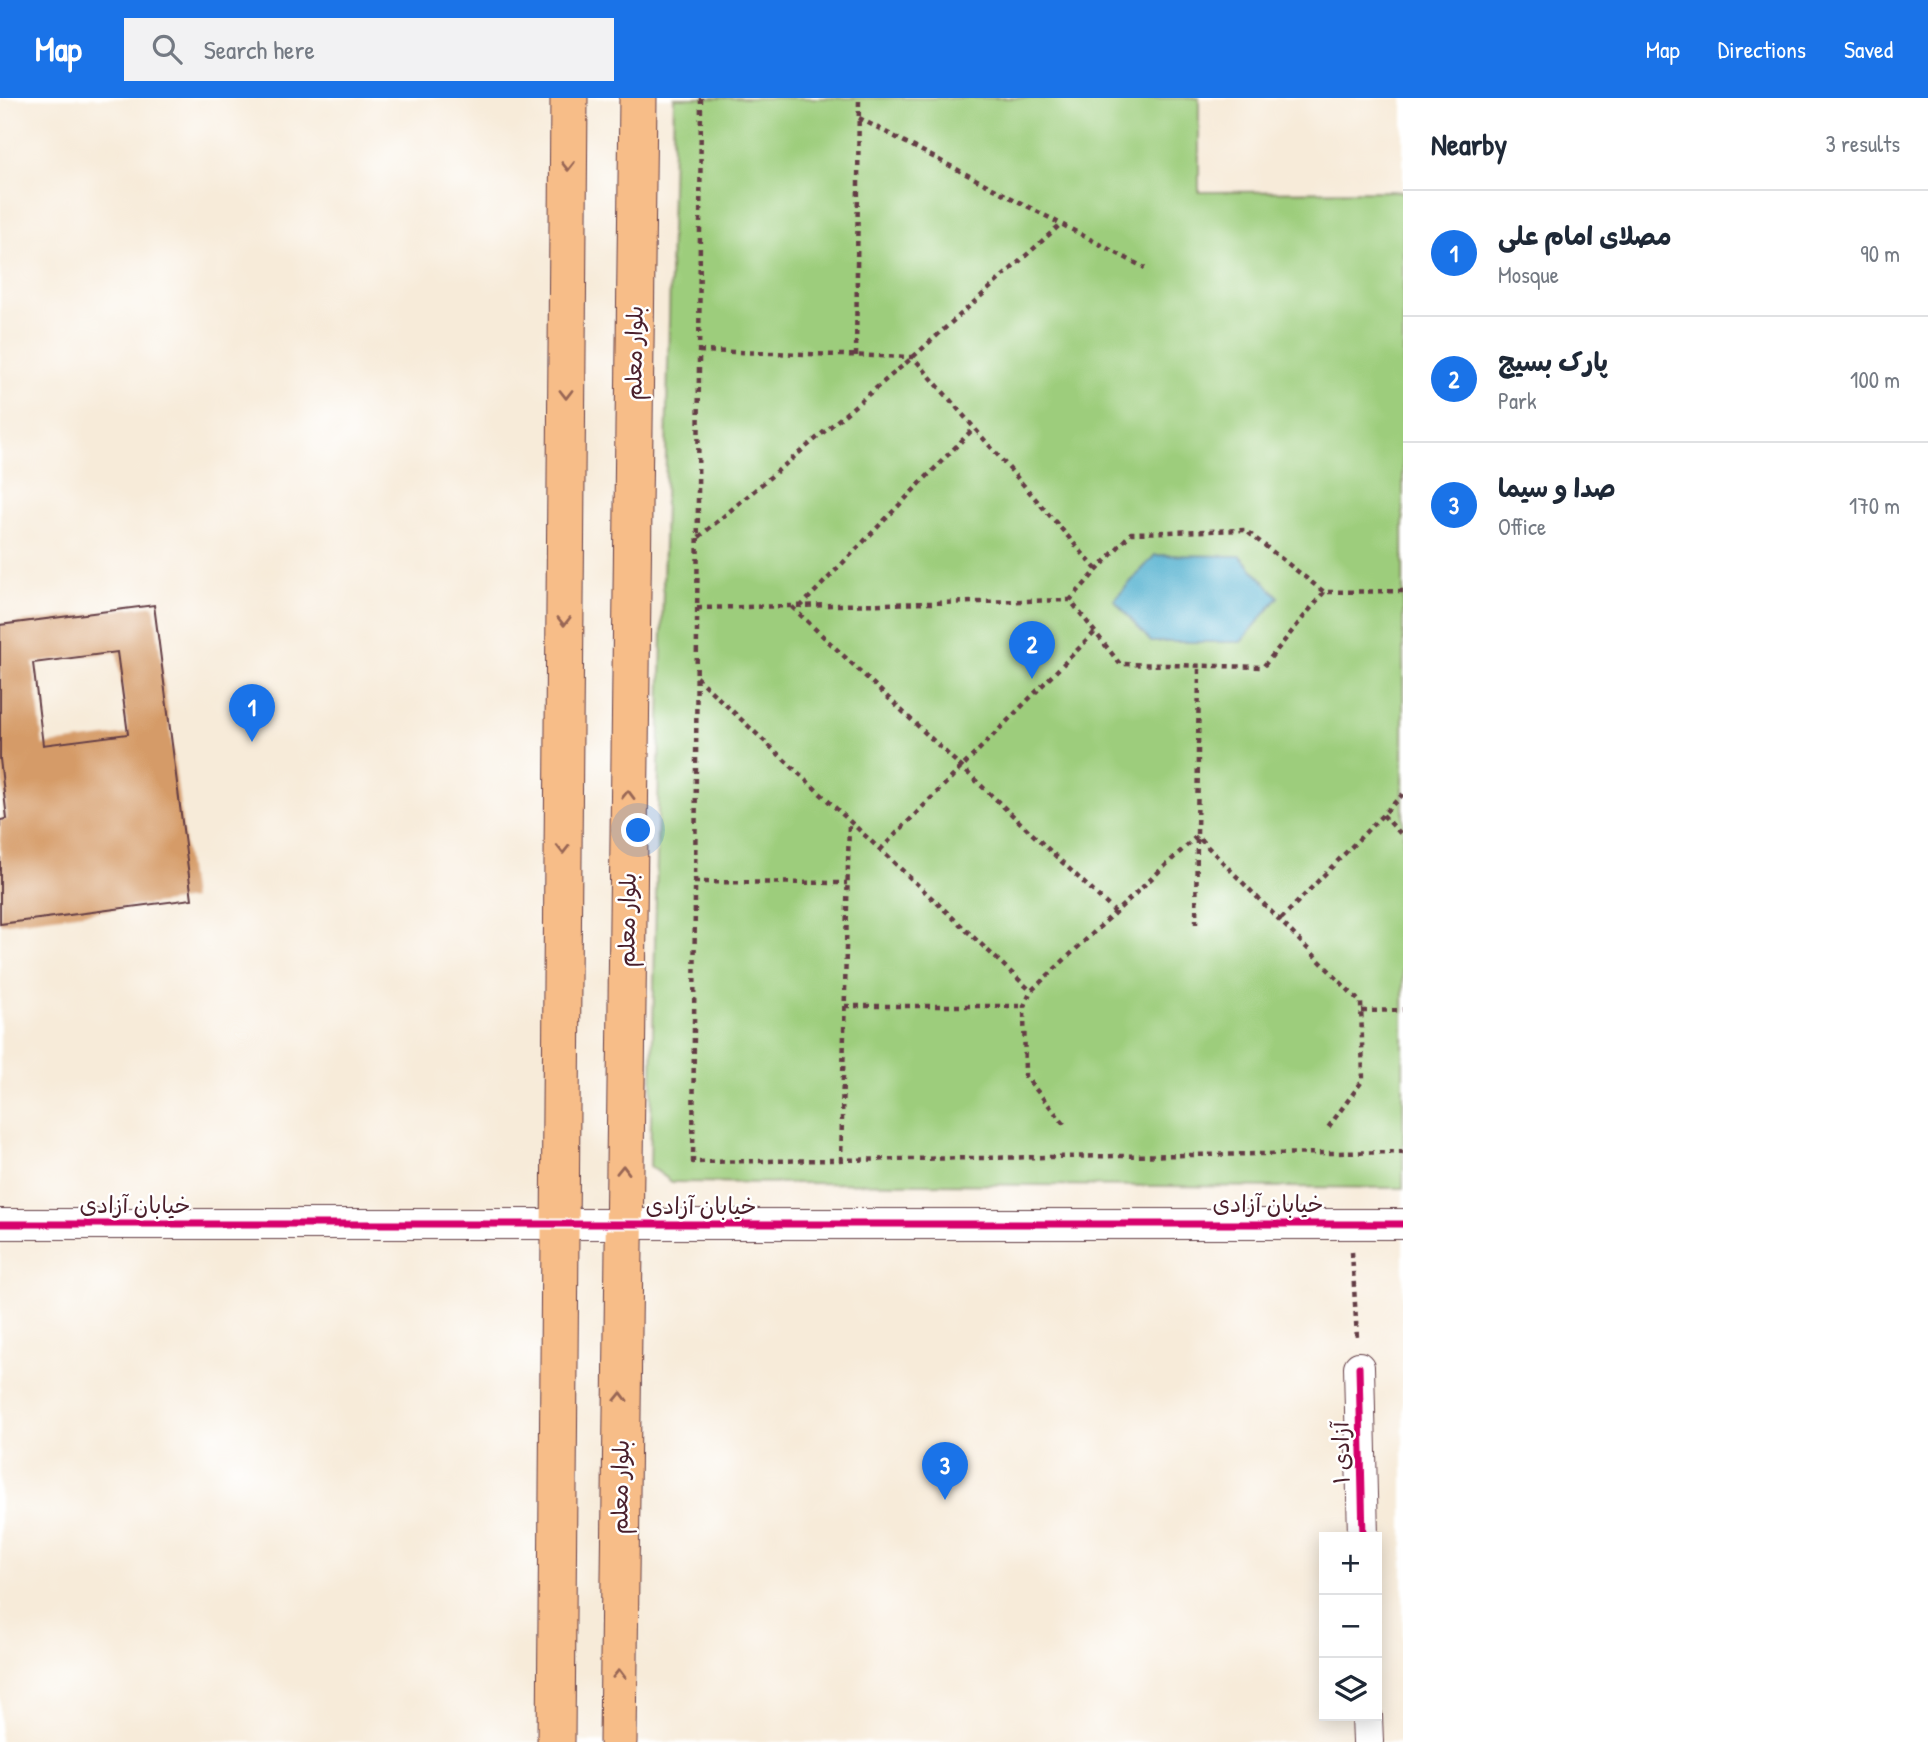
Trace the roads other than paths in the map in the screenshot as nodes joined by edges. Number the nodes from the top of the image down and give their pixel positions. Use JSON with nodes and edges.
{"nodes":[{"id":1,"x":569,"y":98,"type":"edge"},
{"id":2,"x":638,"y":98,"type":"edge"},
{"id":3,"x":0,"y":1224,"type":"edge"},
{"id":4,"x":1403,"y":1224,"type":"edge"},
{"id":5,"x":559,"y":1225,"type":"junction"},
{"id":6,"x":623,"y":1226,"type":"junction"},
{"id":7,"x":1359,"y":1367,"type":"road end"},
{"id":8,"x":1363,"y":1532,"type":"edge"},
{"id":9,"x":1367,"y":1721,"type":"edge"},
{"id":10,"x":556,"y":1742,"type":"edge"},
{"id":11,"x":618,"y":1742,"type":"edge"},
{"id":12,"x":1368,"y":1742,"type":"edge"}],
"edges":[{"from":1,"to":5,"type":"main road","one_way":true},
{"from":6,"to":2,"type":"main road","name":"بلوار معلم","one_way":true},
{"from":3,"to":5,"type":"street","name":"خیابان آزادی"},
{"from":4,"to":6,"type":"street","name":"خیابان آزادی"},
{"from":5,"to":6,"type":"street","name":"خیابان آزادی"},
{"from":5,"to":10,"type":"main road"},
{"from":11,"to":6,"type":"main road","name":"بلوار معلم","one_way":true},
{"from":7,"to":8,"type":"street","name":"آزادی ۱"},
{"from":9,"to":12,"type":"street"}]}
